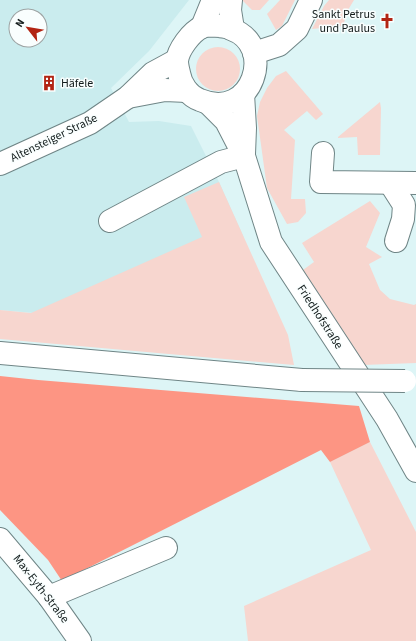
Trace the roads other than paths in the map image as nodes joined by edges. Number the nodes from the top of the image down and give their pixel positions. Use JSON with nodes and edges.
{"nodes":[{"id":1,"x":213,"y":0,"type":"edge"},
{"id":2,"x":231,"y":0,"type":"edge"},
{"id":3,"x":311,"y":0,"type":"edge"},
{"id":4,"x":202,"y":27,"type":"junction"},
{"id":5,"x":232,"y":29,"type":"junction"},
{"id":6,"x":254,"y":53,"type":"junction"},
{"id":7,"x":177,"y":60,"type":"junction"},
{"id":8,"x":187,"y":91,"type":"junction"},
{"id":9,"x":243,"y":94,"type":"junction"},
{"id":10,"x":128,"y":97,"type":"junction"},
{"id":11,"x":208,"y":103,"type":"junction"},
{"id":12,"x":323,"y":153,"type":"dead end"},
{"id":13,"x":244,"y":156,"type":"junction"},
{"id":14,"x":0,"y":164,"type":"edge"},
{"id":15,"x":390,"y":183,"type":"junction"},
{"id":16,"x":416,"y":183,"type":"edge"},
{"id":17,"x":110,"y":221,"type":"dead end"},
{"id":18,"x":396,"y":241,"type":"dead end"},
{"id":19,"x":0,"y":353,"type":"edge"},
{"id":20,"x":411,"y":381,"type":"edge"},
{"id":21,"x":416,"y":471,"type":"edge"},
{"id":22,"x":0,"y":539,"type":"edge"},
{"id":23,"x":166,"y":548,"type":"dead end"},
{"id":24,"x":49,"y":597,"type":"junction"},
{"id":25,"x":80,"y":641,"type":"edge"}],
"edges":[{"from":1,"to":4,"type":"street"},
{"from":2,"to":5,"type":"street"},
{"from":3,"to":6,"type":"street"},
{"from":4,"to":5,"type":"street"},
{"from":4,"to":7,"type":"street"},
{"from":5,"to":6,"type":"street"},
{"from":6,"to":9,"type":"street"},
{"from":7,"to":8,"type":"street"},
{"from":7,"to":10,"type":"street","name":"Altensteiger Straße"},
{"from":8,"to":10,"type":"street","name":"Altensteiger Straße"},
{"from":8,"to":11,"type":"street"},
{"from":9,"to":11,"type":"street"},
{"from":9,"to":13,"type":"street","name":"Friedhofstraße"},
{"from":10,"to":14,"type":"street","name":"Altensteiger Straße"},
{"from":11,"to":13,"type":"street","name":"Friedhofstraße"},
{"from":12,"to":15,"type":"street"},
{"from":13,"to":17,"type":"street"},
{"from":13,"to":21,"type":"street","name":"Friedhofstraße"},
{"from":15,"to":16,"type":"street"},
{"from":15,"to":18,"type":"street"},
{"from":19,"to":20,"type":"street","bridge":true},
{"from":22,"to":24,"type":"street","name":"Max-Eyth-Straße"},
{"from":23,"to":24,"type":"street"},
{"from":24,"to":25,"type":"street","name":"Max-Eyth-Straße"}]}
